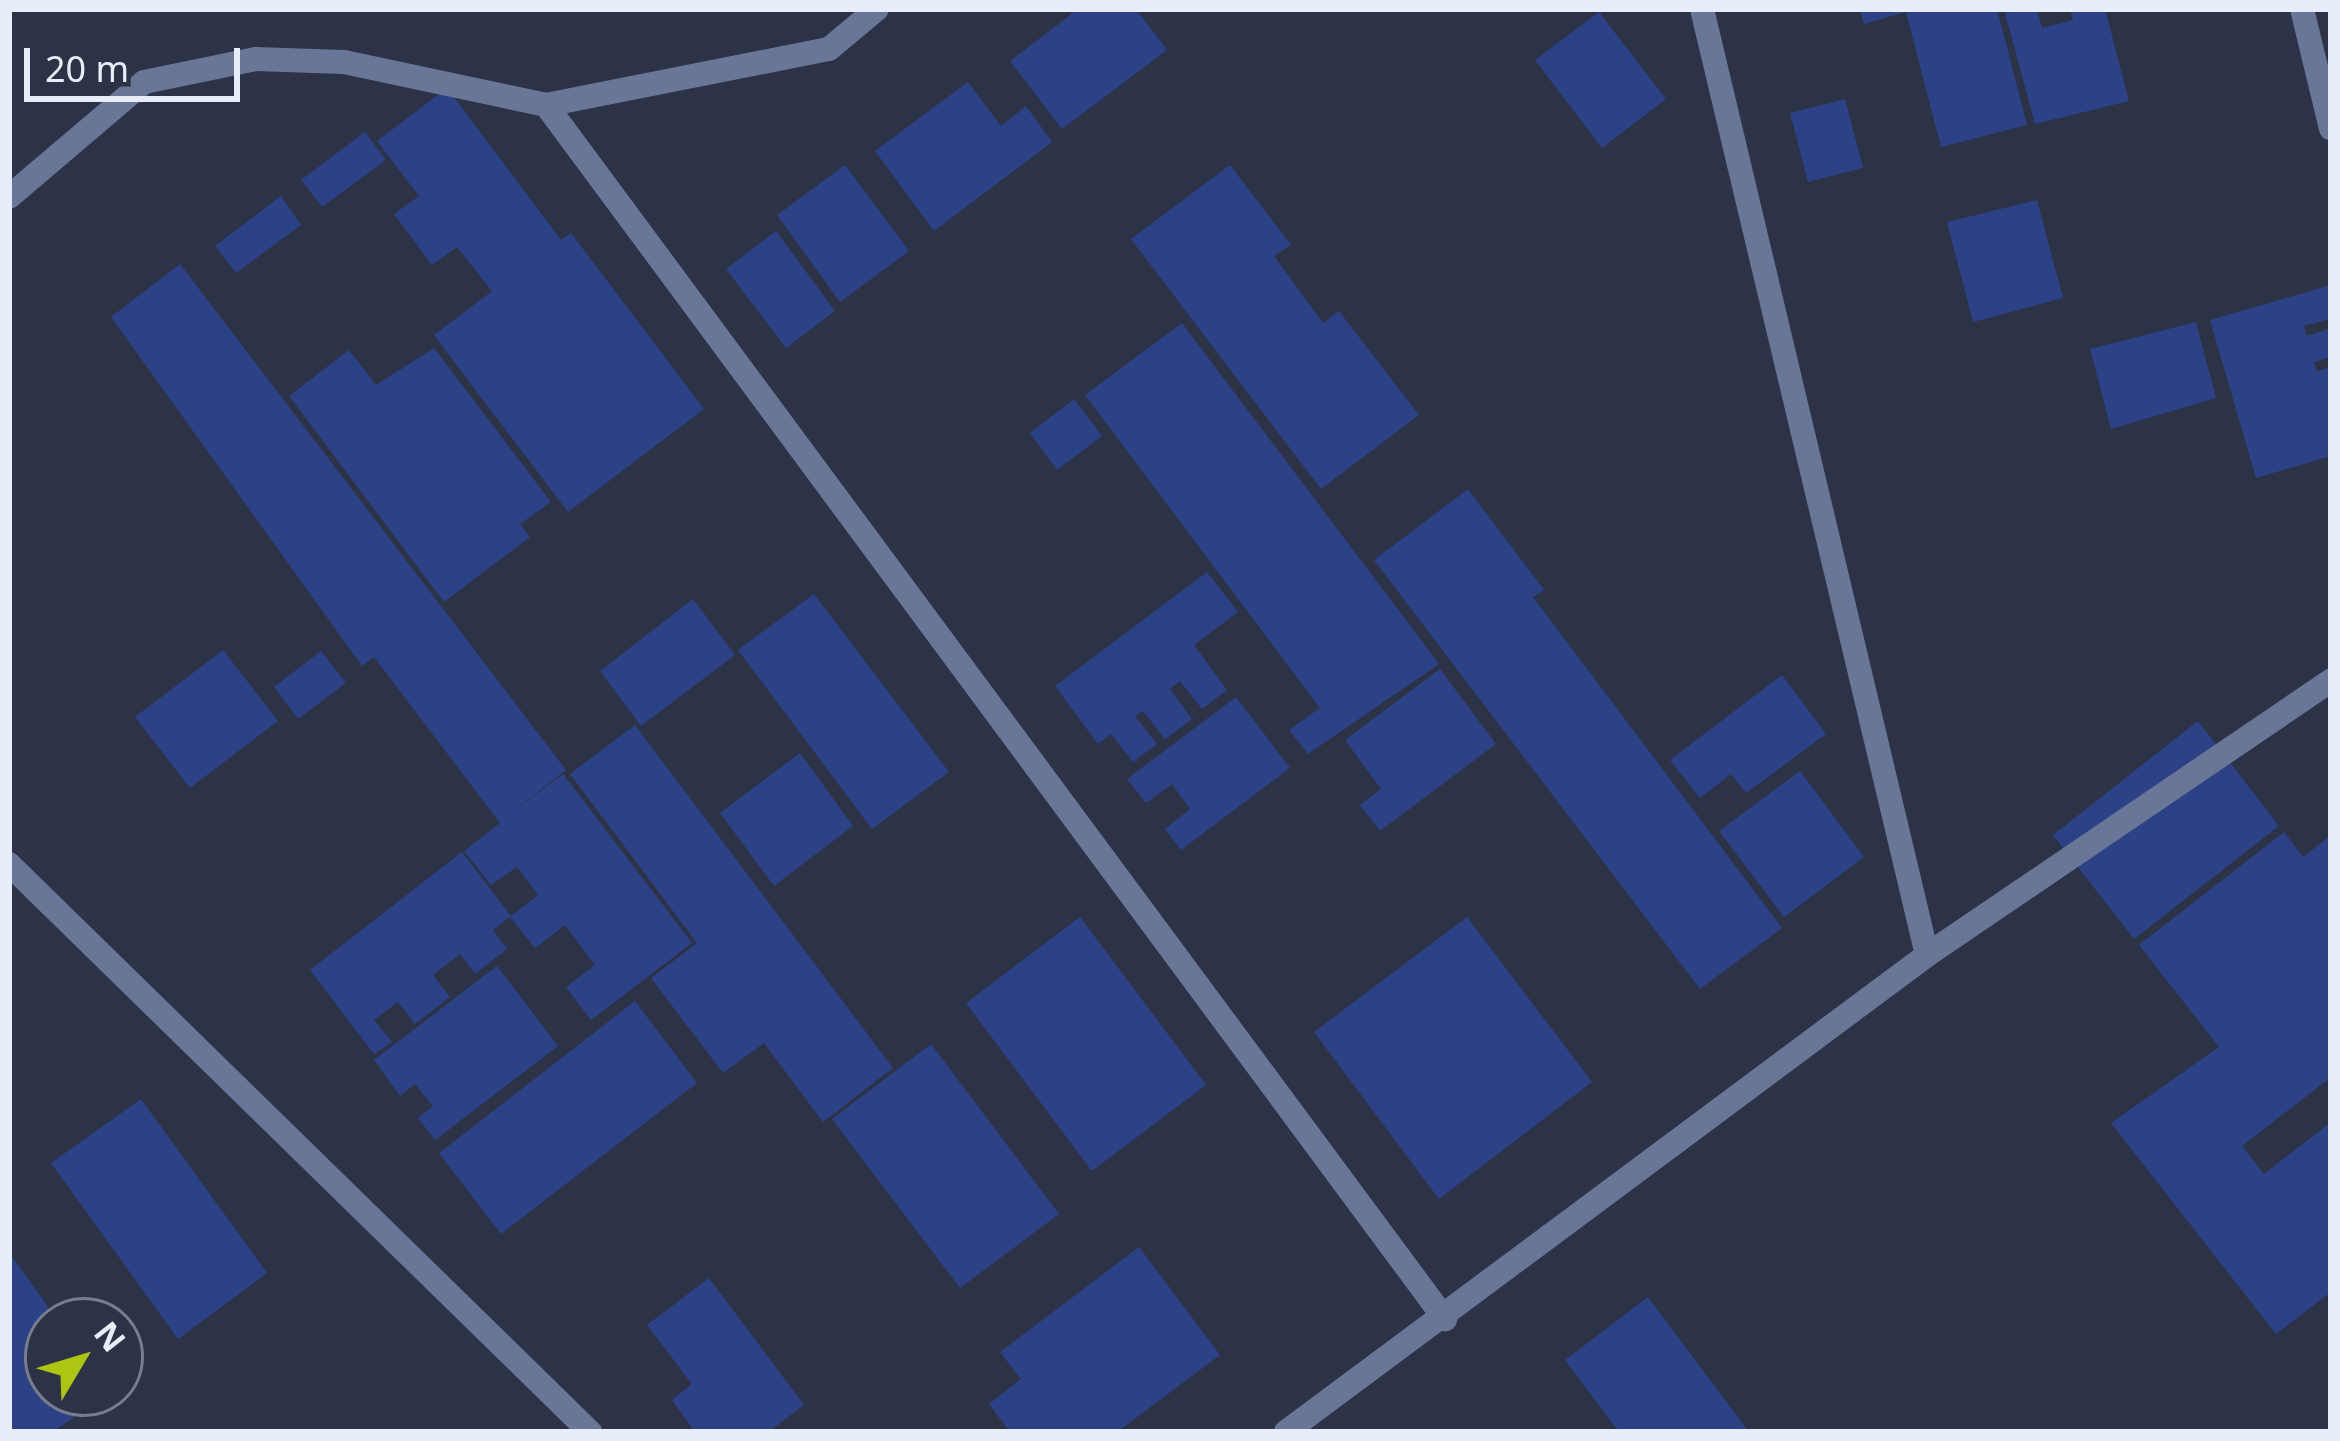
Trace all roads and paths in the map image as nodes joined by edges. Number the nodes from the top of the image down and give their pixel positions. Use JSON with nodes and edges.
{"nodes":[{"id":1,"x":877,"y":9,"type":"edge"},
{"id":2,"x":1702,"y":9,"type":"edge"},
{"id":3,"x":2302,"y":9,"type":"edge"},
{"id":4,"x":546,"y":105,"type":"junction"},
{"id":5,"x":2331,"y":129,"type":"edge"},
{"id":6,"x":9,"y":197,"type":"edge"},
{"id":7,"x":2331,"y":680,"type":"edge"},
{"id":8,"x":9,"y":864,"type":"edge"},
{"id":9,"x":1927,"y":955,"type":"junction"},
{"id":10,"x":1445,"y":1319,"type":"junction"},
{"id":11,"x":590,"y":1432,"type":"edge"},
{"id":12,"x":1286,"y":1432,"type":"edge"}],
"edges":[{"from":1,"to":4,"type":"street"},
{"from":2,"to":9,"type":"street"},
{"from":3,"to":5,"type":"street"},
{"from":4,"to":6,"type":"street"},
{"from":4,"to":10,"type":"street"},
{"from":7,"to":9,"type":"street"},
{"from":8,"to":11,"type":"street"},
{"from":9,"to":10,"type":"street"},
{"from":10,"to":12,"type":"street"}]}
